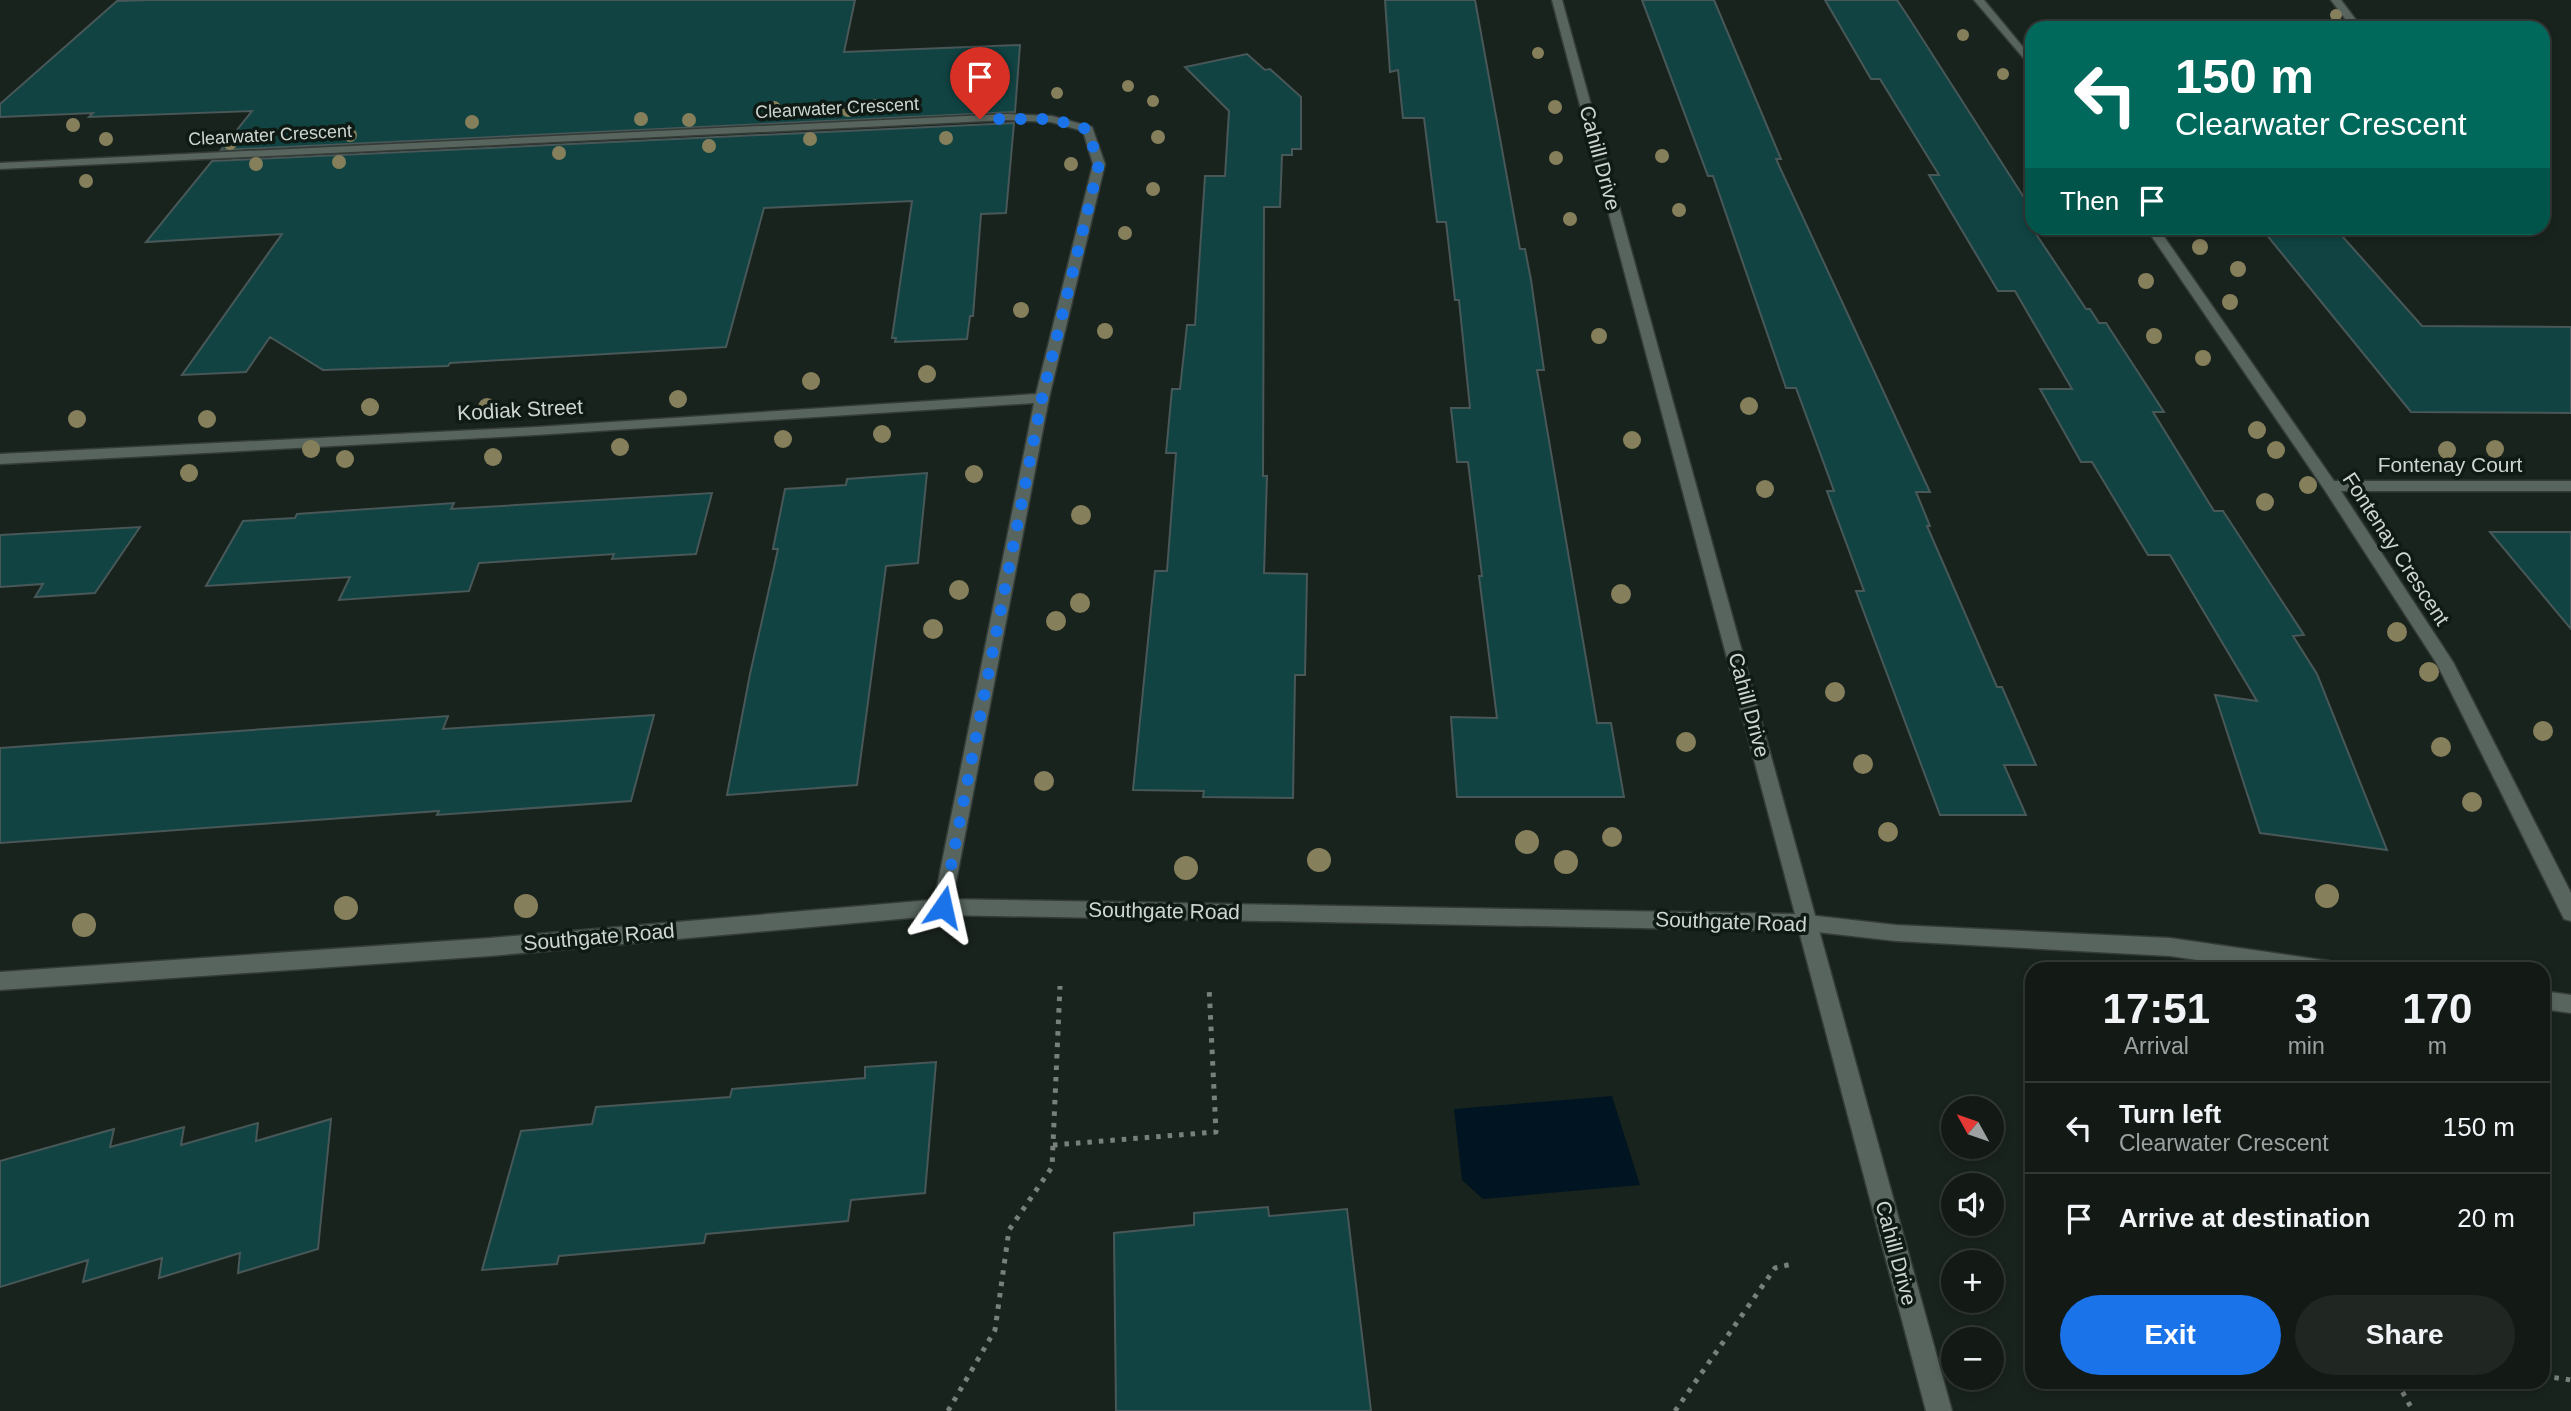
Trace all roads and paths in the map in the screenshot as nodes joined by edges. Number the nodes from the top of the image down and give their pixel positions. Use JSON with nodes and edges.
{"nodes":[{"id":1,"x":1557,"y":0,"type":"edge"},
{"id":2,"x":1979,"y":0,"type":"edge"},
{"id":3,"x":2336,"y":0,"type":"edge"},
{"id":4,"x":2352,"y":21,"type":"edge"},
{"id":5,"x":2025,"y":56,"type":"edge"},
{"id":6,"x":0,"y":166,"type":"edge"},
{"id":7,"x":2157,"y":235,"type":"edge"},
{"id":8,"x":1042,"y":398,"type":"junction"},
{"id":9,"x":0,"y":459,"type":"edge"},
{"id":10,"x":2330,"y":486,"type":"junction"},
{"id":11,"x":2571,"y":486,"type":"edge"},
{"id":12,"x":943,"y":907,"type":"junction"},
{"id":13,"x":2571,"y":913,"type":"edge"},
{"id":14,"x":1808,"y":923,"type":"junction"},
{"id":15,"x":2274,"y":962,"type":"edge"},
{"id":16,"x":0,"y":981,"type":"edge"},
{"id":17,"x":1060,"y":986,"type":"dead end"},
{"id":18,"x":1209,"y":986,"type":"dead end"},
{"id":19,"x":2550,"y":1001,"type":"edge"},
{"id":20,"x":2571,"y":1004,"type":"edge"},
{"id":21,"x":1053,"y":1145,"type":"junction"},
{"id":22,"x":1792,"y":1264,"type":"dead end"},
{"id":23,"x":2550,"y":1377,"type":"edge"},
{"id":24,"x":2571,"y":1380,"type":"edge"},
{"id":25,"x":2401,"y":1389,"type":"edge"},
{"id":26,"x":948,"y":1411,"type":"edge"},
{"id":27,"x":1675,"y":1411,"type":"edge"},
{"id":28,"x":1939,"y":1411,"type":"edge"},
{"id":29,"x":2413,"y":1411,"type":"edge"}],
"edges":[{"from":1,"to":14,"type":"street","name":"Cahill Drive"},
{"from":2,"to":5,"type":"street"},
{"from":3,"to":4,"type":"street"},
{"from":6,"to":8,"type":"street","name":"Clearwater Crescent"},
{"from":7,"to":10,"type":"street","name":"Fontenay Crescent"},
{"from":8,"to":9,"type":"street","name":"Kodiak Street"},
{"from":8,"to":12,"type":"street","name":"Clearwater Crescent"},
{"from":10,"to":11,"type":"street","name":"Fontenay Court"},
{"from":10,"to":13,"type":"street","name":"Fontenay Crescent"},
{"from":12,"to":14,"type":"street","name":"Southgate Road"},
{"from":12,"to":16,"type":"street","name":"Southgate Road"},
{"from":14,"to":15,"type":"street","name":"Southgate Road"},
{"from":14,"to":28,"type":"street","name":"Cahill Drive"},
{"from":17,"to":21,"type":"path"},
{"from":18,"to":21,"type":"path"},
{"from":19,"to":20,"type":"street"},
{"from":21,"to":26,"type":"path"},
{"from":22,"to":27,"type":"path"},
{"from":23,"to":24,"type":"path"},
{"from":25,"to":29,"type":"path"}]}
